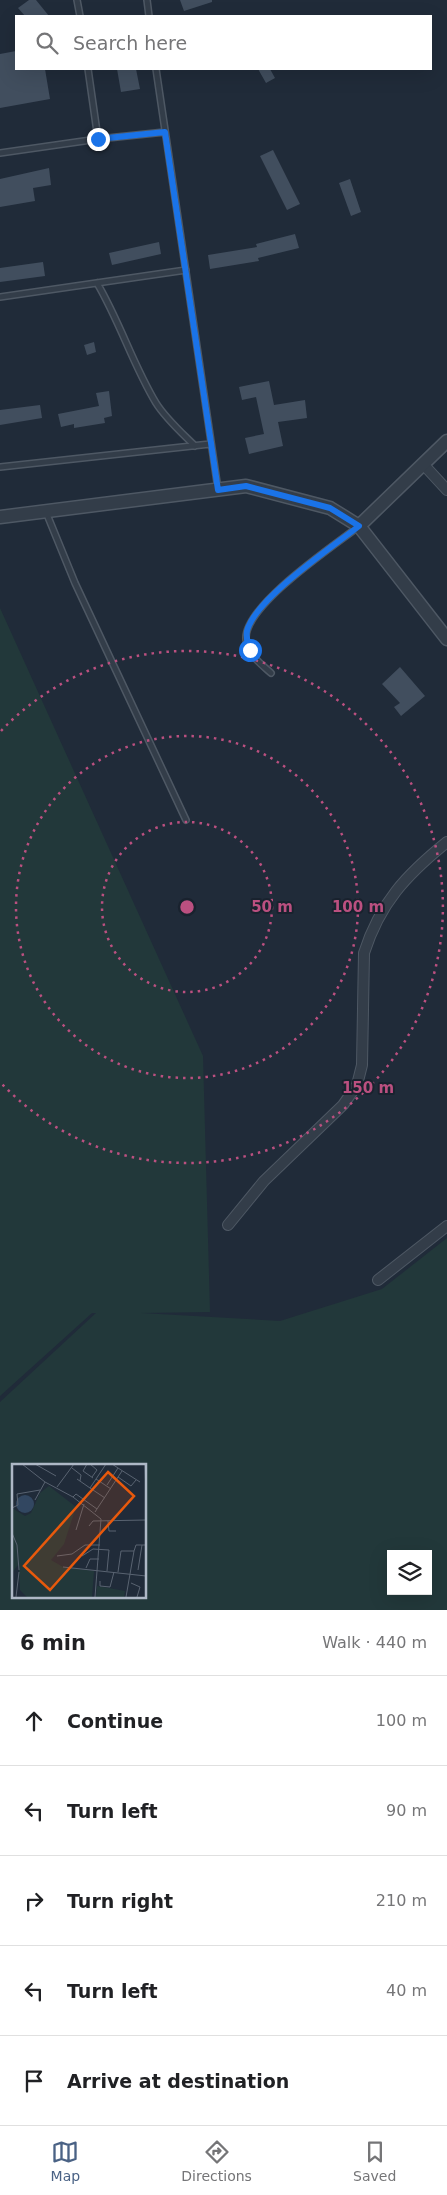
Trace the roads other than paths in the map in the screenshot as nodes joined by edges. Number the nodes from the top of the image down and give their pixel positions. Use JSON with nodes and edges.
{"nodes":[{"id":1,"x":77,"y":0,"type":"edge"},
{"id":2,"x":146,"y":0,"type":"edge"},
{"id":3,"x":80,"y":15,"type":"edge"},
{"id":4,"x":149,"y":15,"type":"edge"},
{"id":5,"x":88,"y":70,"type":"edge"},
{"id":6,"x":156,"y":70,"type":"edge"},
{"id":7,"x":165,"y":132,"type":"junction"},
{"id":8,"x":98,"y":139,"type":"junction"},
{"id":9,"x":0,"y":153,"type":"edge"},
{"id":10,"x":186,"y":270,"type":"junction"},
{"id":11,"x":97,"y":283,"type":"junction"},
{"id":12,"x":0,"y":297,"type":"edge"},
{"id":13,"x":447,"y":441,"type":"edge"},
{"id":14,"x":210,"y":444,"type":"junction"},
{"id":15,"x":195,"y":446,"type":"junction"},
{"id":16,"x":423,"y":464,"type":"junction"},
{"id":17,"x":0,"y":467,"type":"edge"},
{"id":18,"x":218,"y":490,"type":"junction"},
{"id":19,"x":447,"y":490,"type":"edge"},
{"id":20,"x":46,"y":512,"type":"junction"},
{"id":21,"x":0,"y":517,"type":"edge"},
{"id":22,"x":359,"y":526,"type":"junction"},
{"id":23,"x":447,"y":639,"type":"edge"},
{"id":24,"x":271,"y":673,"type":"dead end"},
{"id":25,"x":186,"y":820,"type":"dead end"},
{"id":26,"x":447,"y":842,"type":"edge"},
{"id":27,"x":228,"y":1225,"type":"dead end"},
{"id":28,"x":447,"y":1226,"type":"edge"},
{"id":29,"x":378,"y":1280,"type":"dead end"}],
"edges":[{"from":1,"to":3,"type":"lane"},
{"from":2,"to":4,"type":"lane"},
{"from":5,"to":8,"type":"lane"},
{"from":6,"to":7,"type":"lane"},
{"from":7,"to":8,"type":"lane"},
{"from":7,"to":10,"type":"lane"},
{"from":8,"to":9,"type":"lane"},
{"from":10,"to":11,"type":"lane"},
{"from":10,"to":14,"type":"lane"},
{"from":11,"to":12,"type":"lane"},
{"from":11,"to":15,"type":"lane"},
{"from":13,"to":16,"type":"street"},
{"from":14,"to":15,"type":"lane"},
{"from":14,"to":18,"type":"lane"},
{"from":15,"to":17,"type":"lane"},
{"from":16,"to":19,"type":"street"},
{"from":16,"to":22,"type":"street"},
{"from":18,"to":20,"type":"street"},
{"from":18,"to":22,"type":"street"},
{"from":20,"to":21,"type":"street"},
{"from":20,"to":25,"type":"lane"},
{"from":22,"to":23,"type":"street"},
{"from":22,"to":24,"type":"lane"},
{"from":26,"to":27,"type":"street"},
{"from":28,"to":29,"type":"street"}]}
